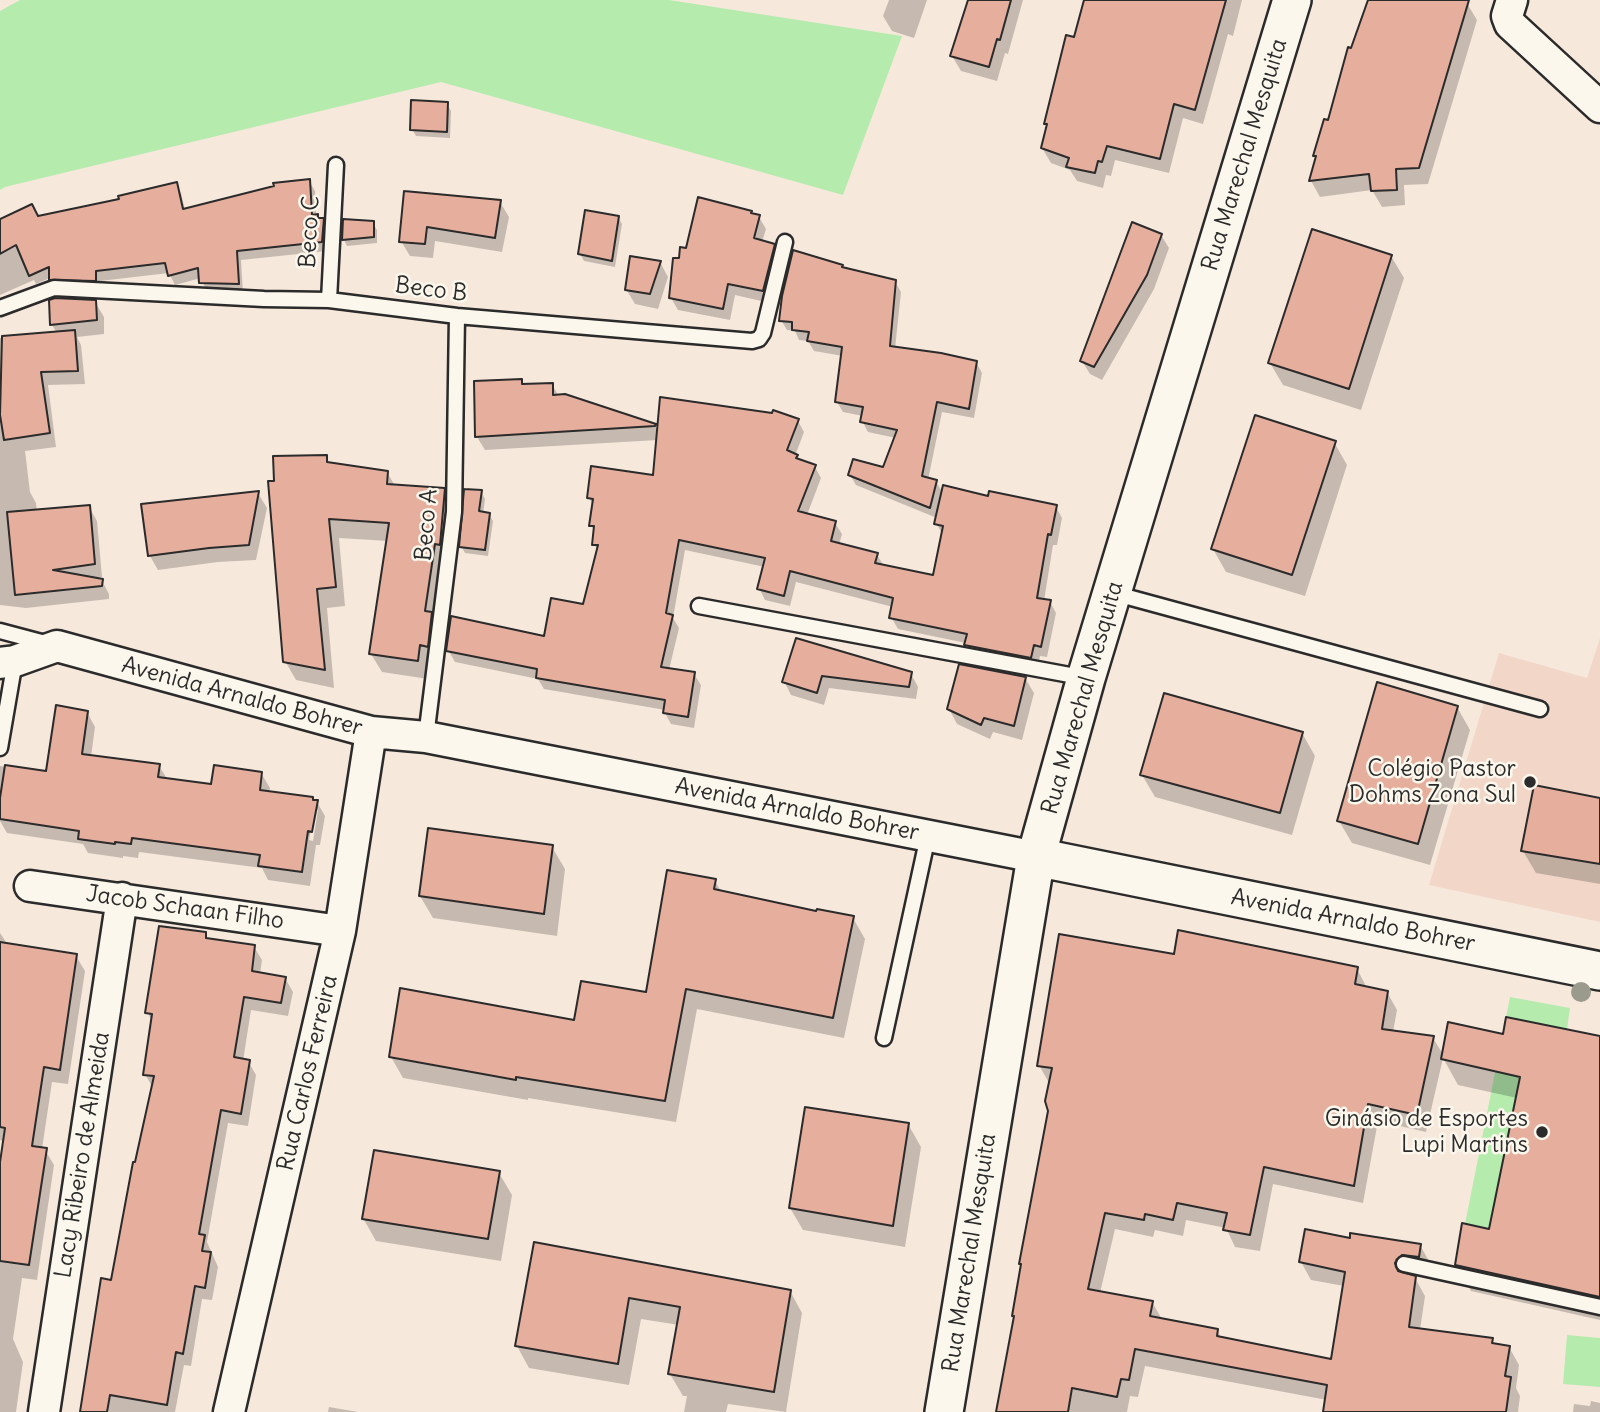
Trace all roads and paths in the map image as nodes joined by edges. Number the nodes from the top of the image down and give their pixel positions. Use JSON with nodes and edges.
{"nodes":[{"id":1,"x":1292,"y":0,"type":"edge"},
{"id":2,"x":1512,"y":0,"type":"edge"},
{"id":3,"x":1600,"y":107,"type":"edge"},
{"id":4,"x":336,"y":165,"type":"dead end"},
{"id":5,"x":785,"y":242,"type":"dead end"},
{"id":6,"x":329,"y":300,"type":"junction"},
{"id":7,"x":0,"y":308,"type":"edge"},
{"id":8,"x":457,"y":316,"type":"junction"},
{"id":9,"x":1113,"y":593,"type":"junction"},
{"id":10,"x":699,"y":606,"type":"dead end"},
{"id":11,"x":0,"y":631,"type":"edge"},
{"id":12,"x":57,"y":646,"type":"junction"},
{"id":13,"x":7,"y":662,"type":"edge"},
{"id":14,"x":1086,"y":678,"type":"junction"},
{"id":15,"x":1540,"y":709,"type":"dead end"},
{"id":16,"x":371,"y":732,"type":"junction"},
{"id":17,"x":426,"y":737,"type":"junction"},
{"id":18,"x":0,"y":748,"type":"edge"},
{"id":19,"x":929,"y":836,"type":"junction"},
{"id":20,"x":1036,"y":857,"type":"junction"},
{"id":21,"x":30,"y":886,"type":"dead end"},
{"id":22,"x":122,"y":898,"type":"junction"},
{"id":23,"x":340,"y":931,"type":"junction"},
{"id":24,"x":1600,"y":971,"type":"edge"},
{"id":25,"x":884,"y":1038,"type":"dead end"},
{"id":26,"x":1405,"y":1264,"type":"dead end"},
{"id":27,"x":1600,"y":1307,"type":"edge"},
{"id":28,"x":44,"y":1412,"type":"edge"},
{"id":29,"x":229,"y":1412,"type":"edge"},
{"id":30,"x":944,"y":1412,"type":"edge"}],
"edges":[{"from":1,"to":9,"type":"street","name":"Rua Marechal Mesquita"},
{"from":2,"to":3,"type":"street"},
{"from":4,"to":6,"type":"lane","name":"Beco C"},
{"from":5,"to":8,"type":"lane","name":"Beco B"},
{"from":6,"to":7,"type":"lane","name":"Beco B"},
{"from":6,"to":8,"type":"lane","name":"Beco B"},
{"from":8,"to":17,"type":"lane","name":"Beco A"},
{"from":9,"to":14,"type":"street","name":"Rua Marechal Mesquita"},
{"from":9,"to":15,"type":"lane"},
{"from":10,"to":14,"type":"lane"},
{"from":11,"to":12,"type":"lane"},
{"from":12,"to":13,"type":"street"},
{"from":12,"to":16,"type":"street","name":"Avenida Arnaldo Bohrer"},
{"from":13,"to":18,"type":"lane"},
{"from":14,"to":20,"type":"street","name":"Rua Marechal Mesquita"},
{"from":16,"to":17,"type":"street","name":"Avenida Arnaldo Bohrer"},
{"from":16,"to":23,"type":"street","name":"Rua Carlos Ferreira"},
{"from":17,"to":19,"type":"street","name":"Avenida Arnaldo Bohrer"},
{"from":19,"to":20,"type":"street","name":"Avenida Arnaldo Bohrer"},
{"from":19,"to":25,"type":"lane"},
{"from":20,"to":24,"type":"street","name":"Avenida Arnaldo Bohrer"},
{"from":20,"to":30,"type":"street","name":"Rua Marechal Mesquita"},
{"from":21,"to":22,"type":"street","name":"Jacob Schaan Filho"},
{"from":22,"to":23,"type":"street","name":"Jacob Schaan Filho"},
{"from":22,"to":28,"type":"street","name":"Lacy Ribeiro de Almeida"},
{"from":23,"to":29,"type":"street","name":"Rua Carlos Ferreira"},
{"from":26,"to":27,"type":"lane"}]}
